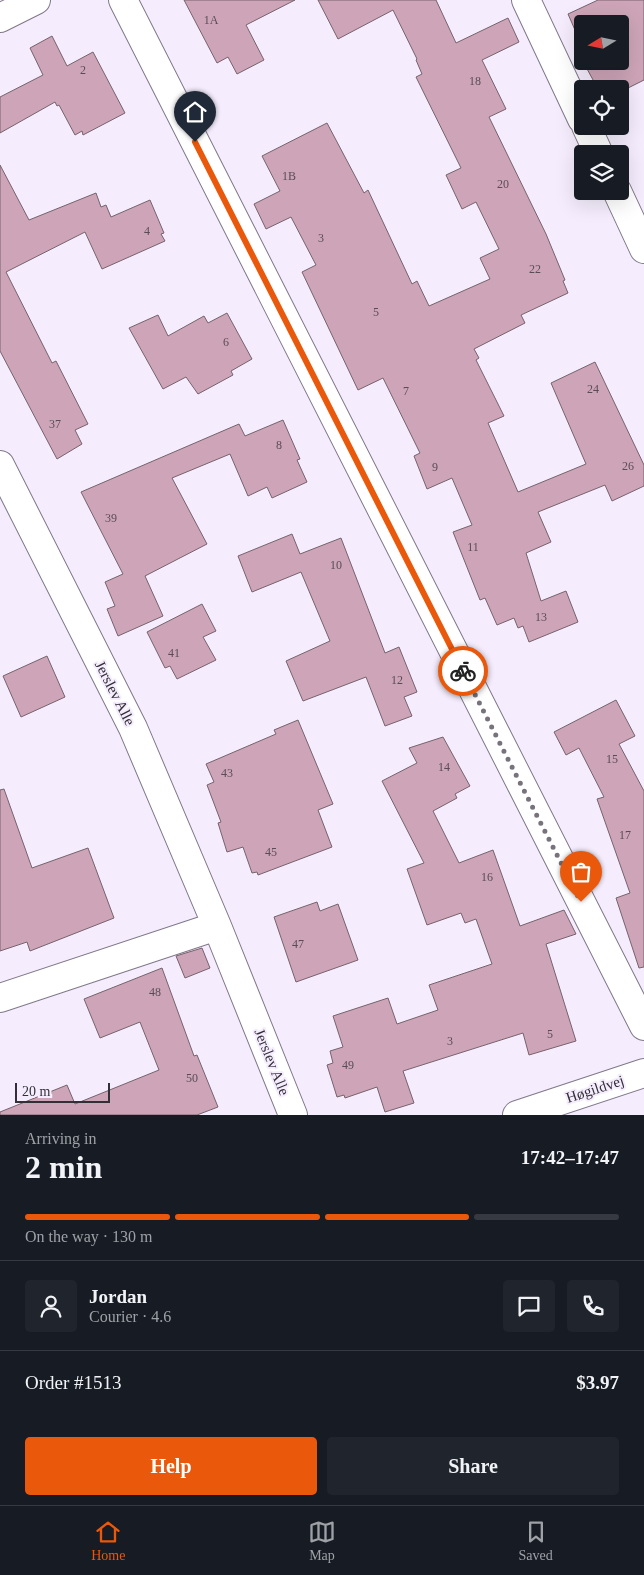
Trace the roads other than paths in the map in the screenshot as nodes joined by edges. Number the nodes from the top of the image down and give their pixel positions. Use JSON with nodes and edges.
{"nodes":[{"id":1,"x":36,"y":0,"type":"edge"},
{"id":2,"x":123,"y":0,"type":"edge"},
{"id":3,"x":526,"y":0,"type":"edge"},
{"id":4,"x":0,"y":18,"type":"edge"},
{"id":5,"x":574,"y":102,"type":"edge"},
{"id":6,"x":620,"y":200,"type":"edge"},
{"id":7,"x":644,"y":250,"type":"edge"},
{"id":8,"x":0,"y":465,"type":"edge"},
{"id":9,"x":217,"y":926,"type":"junction"},
{"id":10,"x":0,"y":998,"type":"edge"},
{"id":11,"x":644,"y":1026,"type":"edge"},
{"id":12,"x":644,"y":1073,"type":"edge"},
{"id":13,"x":293,"y":1115,"type":"edge"},
{"id":14,"x":518,"y":1115,"type":"edge"}],
"edges":[{"from":1,"to":4,"type":"street"},
{"from":2,"to":11,"type":"street"},
{"from":3,"to":5,"type":"street"},
{"from":6,"to":7,"type":"street"},
{"from":8,"to":9,"type":"street","name":"Jerslev Alle"},
{"from":9,"to":10,"type":"street"},
{"from":9,"to":13,"type":"street","name":"Jerslev Alle"},
{"from":12,"to":14,"type":"street","name":"Høgildvej"}]}
